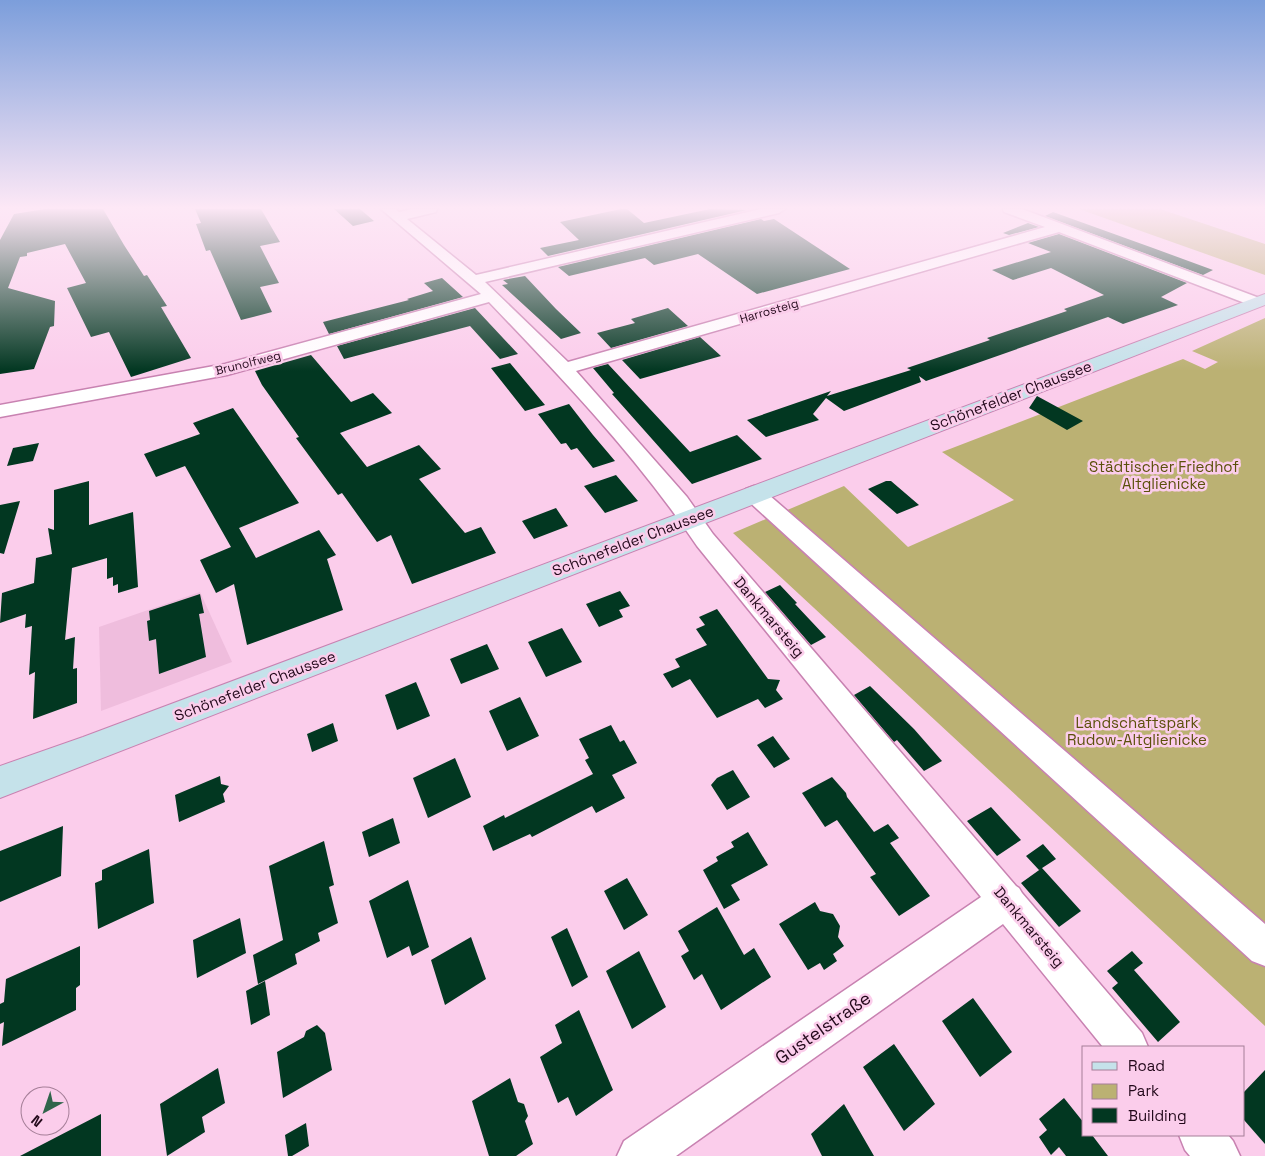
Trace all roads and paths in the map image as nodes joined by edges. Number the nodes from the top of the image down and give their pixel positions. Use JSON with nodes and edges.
{"nodes":[{"id":1,"x":453,"y":263,"type":"edge"},
{"id":2,"x":547,"y":263,"type":"edge"},
{"id":3,"x":936,"y":263,"type":"edge"},
{"id":4,"x":1157,"y":263,"type":"edge"},
{"id":5,"x":474,"y":280,"type":"junction"},
{"id":6,"x":492,"y":296,"type":"junction"},
{"id":7,"x":1260,"y":300,"type":"edge"},
{"id":8,"x":564,"y":369,"type":"junction"},
{"id":9,"x":0,"y":411,"type":"edge"},
{"id":10,"x":754,"y":494,"type":"junction"},
{"id":11,"x":692,"y":519,"type":"junction"},
{"id":12,"x":0,"y":782,"type":"edge"},
{"id":13,"x":1007,"y":900,"type":"junction"},
{"id":14,"x":1265,"y":948,"type":"edge"},
{"id":15,"x":1127,"y":1046,"type":"edge"},
{"id":16,"x":1201,"y":1136,"type":"edge"},
{"id":17,"x":639,"y":1156,"type":"edge"},
{"id":18,"x":1218,"y":1156,"type":"edge"}],
"edges":[{"from":1,"to":5,"type":"street","name":"Dankmarsteig"},
{"from":2,"to":5,"type":"street"},
{"from":3,"to":8,"type":"street","name":"Harrosteig"},
{"from":4,"to":7,"type":"street"},
{"from":5,"to":6,"type":"street","name":"Dankmarsteig"},
{"from":6,"to":8,"type":"street","name":"Dankmarsteig"},
{"from":6,"to":9,"type":"street","name":"Brunolfweg"},
{"from":7,"to":10,"type":"main road","name":"Schönefelder Chaussee"},
{"from":8,"to":11,"type":"street","name":"Dankmarsteig"},
{"from":10,"to":11,"type":"main road","name":"Schönefelder Chaussee"},
{"from":10,"to":14,"type":"street"},
{"from":11,"to":12,"type":"main road","name":"Schönefelder Chaussee"},
{"from":11,"to":13,"type":"street","name":"Dankmarsteig"},
{"from":13,"to":15,"type":"street","name":"Dankmarsteig"},
{"from":13,"to":17,"type":"street","name":"Gustelstraße"},
{"from":16,"to":18,"type":"street"}]}
